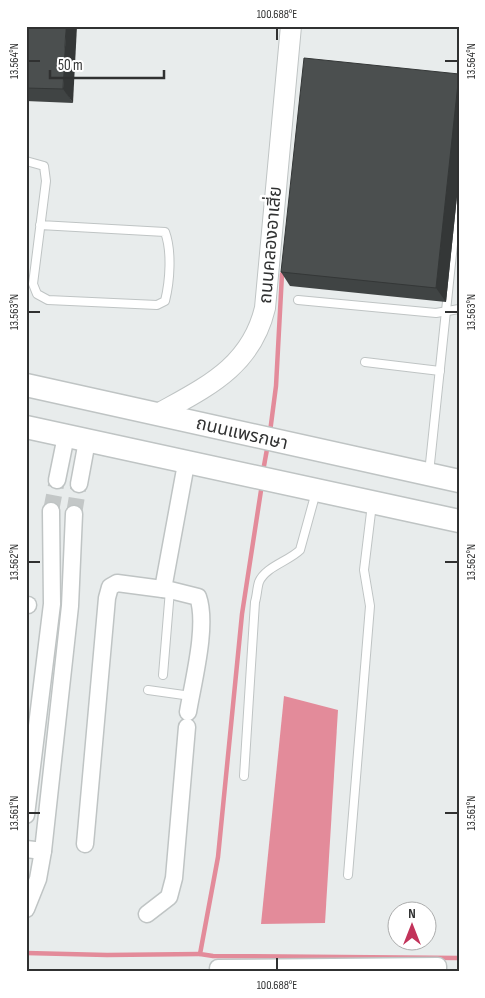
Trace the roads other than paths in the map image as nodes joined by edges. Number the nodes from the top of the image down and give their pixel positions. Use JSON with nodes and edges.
{"nodes":[{"id":1,"x":291,"y":26,"type":"edge"},
{"id":2,"x":26,"y":162,"type":"edge"},
{"id":3,"x":459,"y":188,"type":"edge"},
{"id":4,"x":40,"y":225,"type":"junction"},
{"id":5,"x":298,"y":300,"type":"dead end"},
{"id":6,"x":459,"y":309,"type":"edge"},
{"id":7,"x":447,"y":310,"type":"junction"},
{"id":8,"x":365,"y":362,"type":"dead end"},
{"id":9,"x":440,"y":371,"type":"junction"},
{"id":10,"x":26,"y":385,"type":"edge"},
{"id":11,"x":158,"y":414,"type":"junction"},
{"id":12,"x":26,"y":428,"type":"edge"},
{"id":13,"x":77,"y":439,"type":"junction"},
{"id":14,"x":186,"y":464,"type":"junction"},
{"id":15,"x":428,"y":474,"type":"junction"},
{"id":16,"x":57,"y":480,"type":"tunnel mouth"},
{"id":17,"x":459,"y":480,"type":"edge"},
{"id":18,"x":79,"y":484,"type":"tunnel mouth"},
{"id":19,"x":316,"y":492,"type":"junction"},
{"id":20,"x":372,"y":504,"type":"junction"},
{"id":21,"x":51,"y":510,"type":"tunnel mouth"},
{"id":22,"x":459,"y":522,"type":"edge"},
{"id":23,"x":50,"y":528,"type":"junction"},
{"id":24,"x":167,"y":589,"type":"junction"},
{"id":25,"x":52,"y":604,"type":"junction"},
{"id":26,"x":70,"y":606,"type":"junction"},
{"id":27,"x":163,"y":675,"type":"dead end"},
{"id":28,"x":42,"y":686,"type":"junction"},
{"id":29,"x":60,"y":690,"type":"junction"},
{"id":30,"x":148,"y":690,"type":"dead end"},
{"id":31,"x":191,"y":696,"type":"junction"},
{"id":32,"x":31,"y":773,"type":"junction"},
{"id":33,"x":50,"y":775,"type":"junction"},
{"id":34,"x":244,"y":776,"type":"dead end"},
{"id":35,"x":26,"y":815,"type":"edge"},
{"id":36,"x":85,"y":844,"type":"dead end"},
{"id":37,"x":26,"y":849,"type":"edge"},
{"id":38,"x":43,"y":851,"type":"junction"},
{"id":39,"x":348,"y":875,"type":"dead end"},
{"id":40,"x":26,"y":909,"type":"edge"},
{"id":41,"x":147,"y":914,"type":"dead end"},
{"id":42,"x":218,"y":968,"type":"dead end"},
{"id":43,"x":438,"y":972,"type":"edge"}],
"edges":[{"from":1,"to":11,"type":"street","name":"ถนนคลองอาเสี่ย"},
{"from":2,"to":4,"type":"lane"},
{"from":3,"to":7,"type":"lane"},
{"from":4,"to":4,"type":"lane"},
{"from":5,"to":7,"type":"lane"},
{"from":6,"to":7,"type":"lane"},
{"from":7,"to":9,"type":"lane"},
{"from":8,"to":9,"type":"lane"},
{"from":9,"to":15,"type":"lane"},
{"from":10,"to":11,"type":"main road","name":"ถนนแพรกษา"},
{"from":11,"to":15,"type":"main road","name":"ถนนแพรกษา"},
{"from":12,"to":13,"type":"main road"},
{"from":13,"to":14,"type":"main road"},
{"from":13,"to":16,"type":"street"},
{"from":13,"to":18,"type":"street"},
{"from":14,"to":19,"type":"main road"},
{"from":14,"to":24,"type":"street"},
{"from":15,"to":17,"type":"main road","name":"ถนนแพรกษา"},
{"from":19,"to":20,"type":"main road"},
{"from":19,"to":34,"type":"lane"},
{"from":20,"to":22,"type":"main road"},
{"from":20,"to":39,"type":"lane"},
{"from":21,"to":23,"type":"street"},
{"from":23,"to":25,"type":"street"},
{"from":23,"to":26,"type":"street"},
{"from":24,"to":27,"type":"lane"},
{"from":24,"to":31,"type":"street"},
{"from":24,"to":36,"type":"street"},
{"from":25,"to":26,"type":"street"},
{"from":25,"to":28,"type":"street"},
{"from":26,"to":29,"type":"street"},
{"from":28,"to":29,"type":"street"},
{"from":28,"to":32,"type":"street"},
{"from":29,"to":33,"type":"street"},
{"from":30,"to":31,"type":"lane"},
{"from":31,"to":41,"type":"street"},
{"from":32,"to":33,"type":"street"},
{"from":32,"to":35,"type":"street"},
{"from":33,"to":38,"type":"street"},
{"from":37,"to":38,"type":"street"},
{"from":38,"to":40,"type":"street"},
{"from":42,"to":43,"type":"street"}]}
